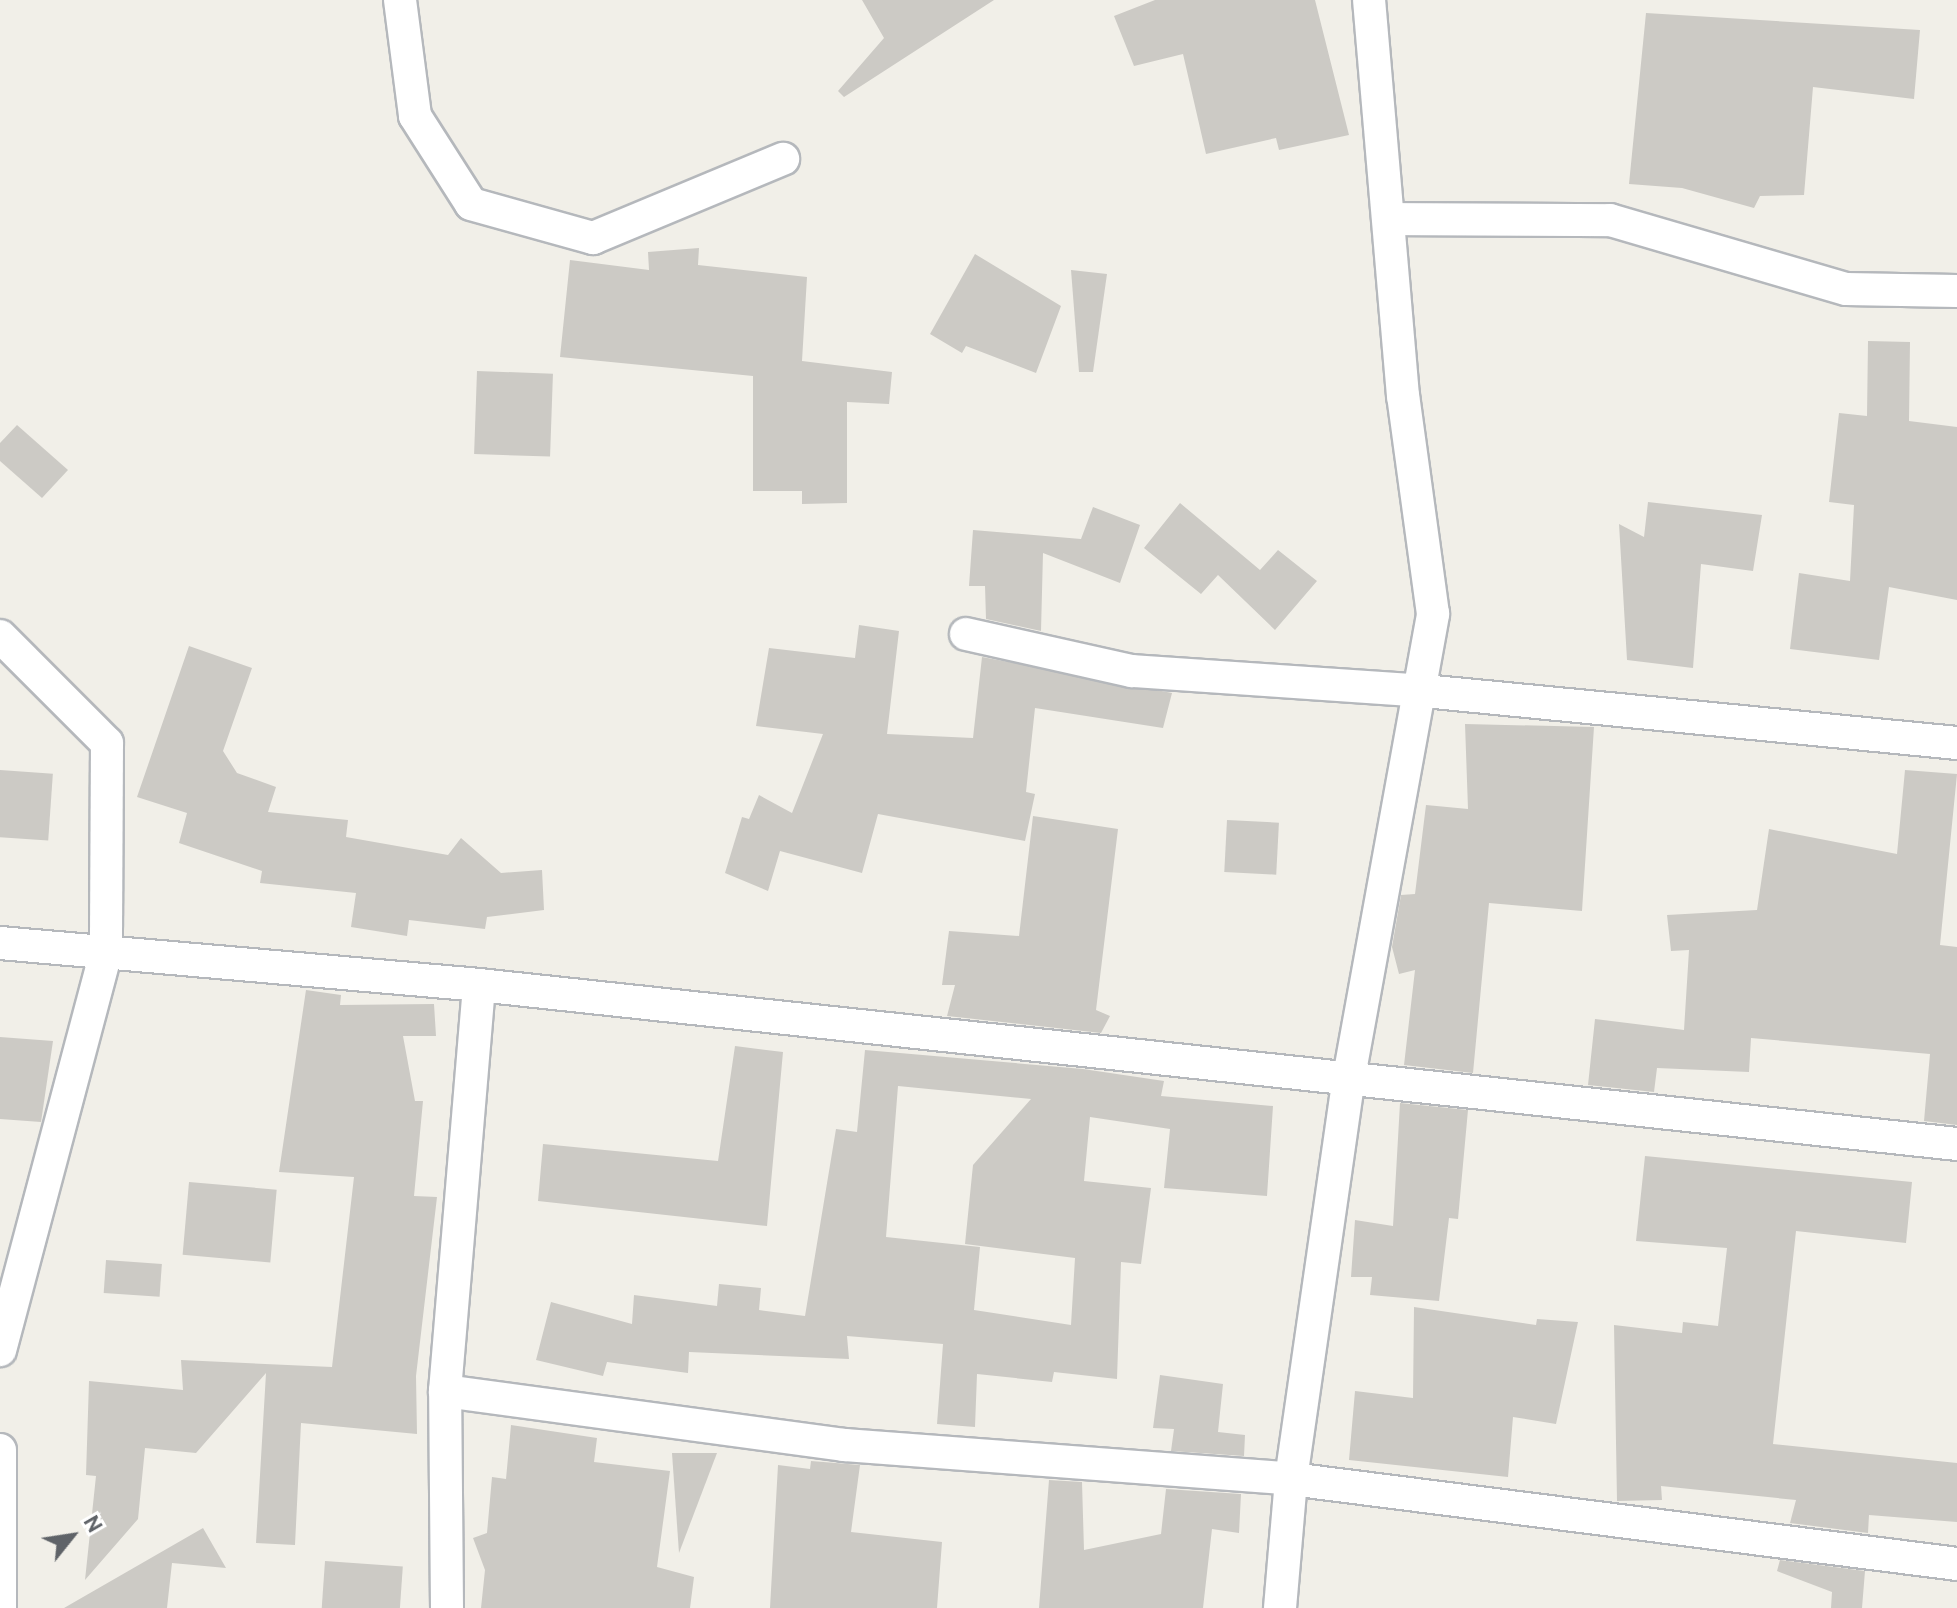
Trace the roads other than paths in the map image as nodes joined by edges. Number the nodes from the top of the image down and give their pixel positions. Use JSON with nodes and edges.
{"nodes":[{"id":1,"x":400,"y":0,"type":"edge"},
{"id":2,"x":1369,"y":0,"type":"edge"},
{"id":3,"x":783,"y":159,"type":"dead end"},
{"id":4,"x":1393,"y":219,"type":"junction"},
{"id":5,"x":1957,"y":291,"type":"edge"},
{"id":6,"x":966,"y":634,"type":"dead end"},
{"id":7,"x":0,"y":636,"type":"edge"},
{"id":8,"x":1424,"y":691,"type":"junction"},
{"id":9,"x":1957,"y":743,"type":"edge"},
{"id":10,"x":0,"y":943,"type":"edge"},
{"id":11,"x":106,"y":952,"type":"junction"},
{"id":12,"x":479,"y":985,"type":"junction"},
{"id":13,"x":1349,"y":1077,"type":"junction"},
{"id":14,"x":1957,"y":1144,"type":"edge"},
{"id":15,"x":0,"y":1350,"type":"edge"},
{"id":16,"x":445,"y":1391,"type":"junction"},
{"id":17,"x":0,"y":1450,"type":"edge"},
{"id":18,"x":1291,"y":1479,"type":"junction"},
{"id":19,"x":1957,"y":1564,"type":"edge"},
{"id":20,"x":0,"y":1608,"type":"edge"},
{"id":21,"x":447,"y":1608,"type":"edge"},
{"id":22,"x":1280,"y":1608,"type":"edge"}],
"edges":[{"from":1,"to":3,"type":"street"},
{"from":2,"to":4,"type":"street"},
{"from":4,"to":5,"type":"street"},
{"from":4,"to":8,"type":"street"},
{"from":6,"to":8,"type":"street"},
{"from":7,"to":11,"type":"street"},
{"from":8,"to":9,"type":"street"},
{"from":8,"to":13,"type":"street"},
{"from":10,"to":11,"type":"street"},
{"from":11,"to":12,"type":"street"},
{"from":11,"to":15,"type":"street"},
{"from":12,"to":13,"type":"street"},
{"from":12,"to":16,"type":"street"},
{"from":13,"to":14,"type":"street"},
{"from":13,"to":18,"type":"street"},
{"from":16,"to":18,"type":"street"},
{"from":16,"to":21,"type":"street"},
{"from":17,"to":20,"type":"street"},
{"from":18,"to":19,"type":"street"},
{"from":18,"to":22,"type":"street"}]}
